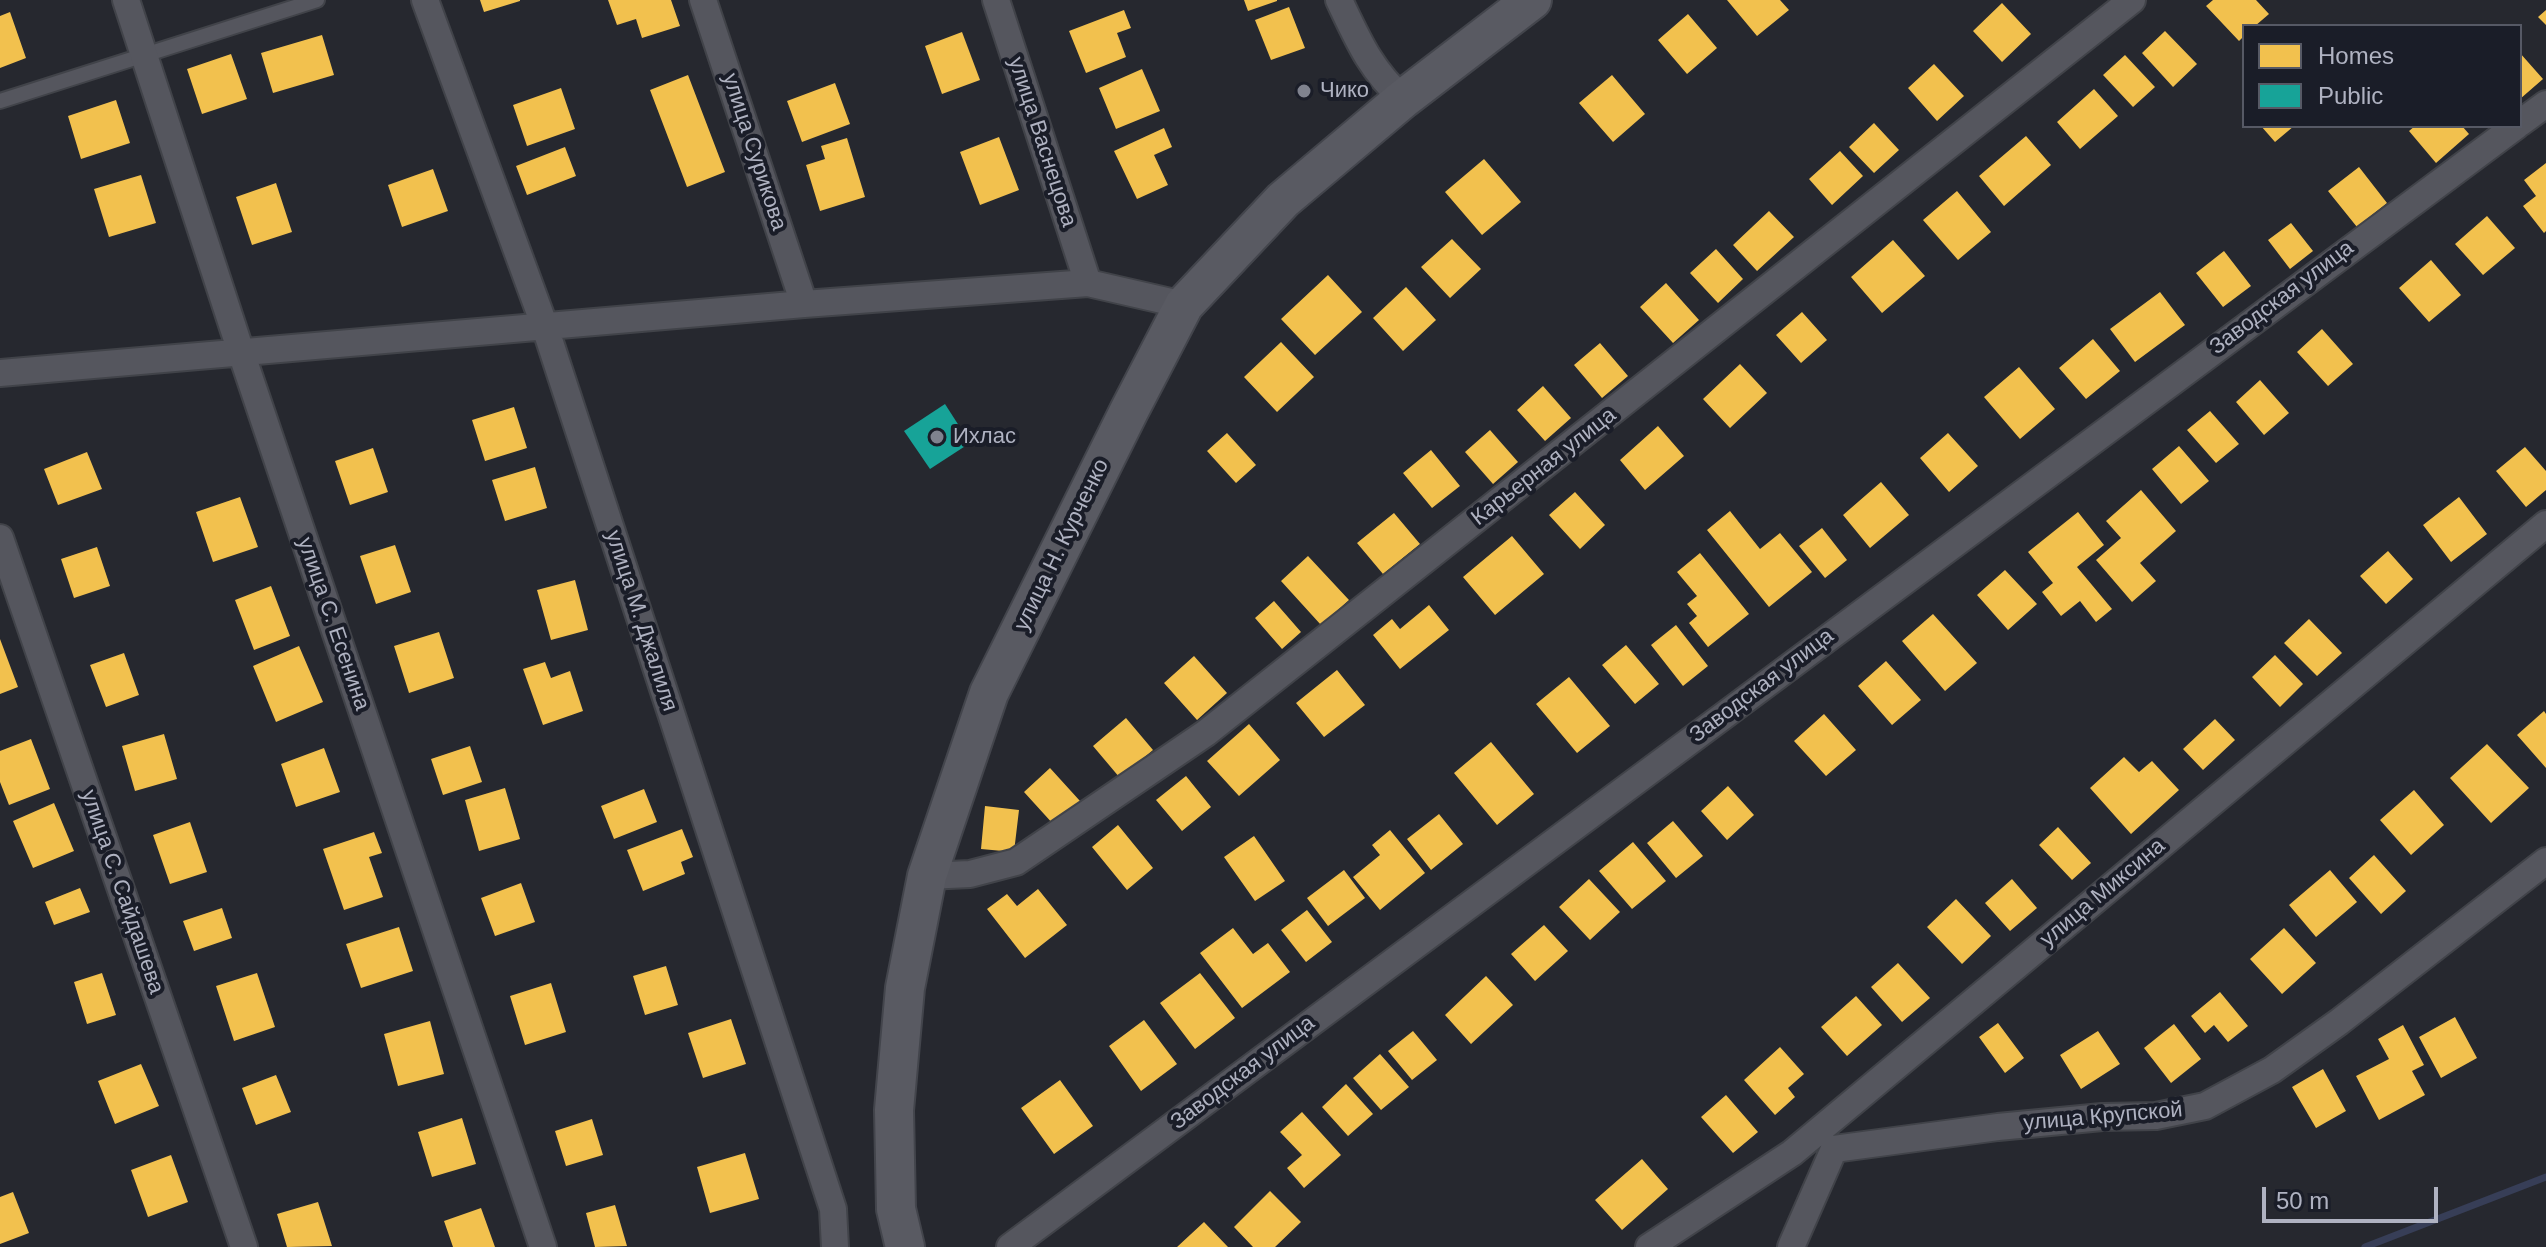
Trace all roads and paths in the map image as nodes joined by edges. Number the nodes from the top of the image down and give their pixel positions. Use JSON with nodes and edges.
{"nodes":[{"id":1,"x":126,"y":0,"type":"edge"},
{"id":2,"x":317,"y":0,"type":"edge"},
{"id":3,"x":425,"y":0,"type":"edge"},
{"id":4,"x":703,"y":0,"type":"edge"},
{"id":5,"x":996,"y":0,"type":"edge"},
{"id":6,"x":1339,"y":0,"type":"edge"},
{"id":7,"x":1532,"y":0,"type":"edge"},
{"id":8,"x":2132,"y":0,"type":"edge"},
{"id":9,"x":145,"y":54,"type":"junction"},
{"id":10,"x":1403,"y":99,"type":"junction"},
{"id":11,"x":0,"y":101,"type":"edge"},
{"id":12,"x":2546,"y":104,"type":"edge"},
{"id":13,"x":2522,"y":121,"type":"edge"},
{"id":14,"x":2513,"y":128,"type":"edge"},
{"id":15,"x":1088,"y":283,"type":"junction"},
{"id":16,"x":804,"y":304,"type":"junction"},
{"id":17,"x":1184,"y":305,"type":"junction"},
{"id":18,"x":545,"y":327,"type":"junction"},
{"id":19,"x":241,"y":352,"type":"junction"},
{"id":20,"x":0,"y":373,"type":"edge"},
{"id":21,"x":2542,"y":537,"type":"edge"},
{"id":22,"x":0,"y":538,"type":"edge"},
{"id":23,"x":2546,"y":861,"type":"edge"},
{"id":24,"x":927,"y":876,"type":"junction"},
{"id":25,"x":1870,"y":1089,"type":"junction"},
{"id":26,"x":1834,"y":1149,"type":"junction"},
{"id":27,"x":244,"y":1247,"type":"edge"},
{"id":28,"x":543,"y":1247,"type":"edge"},
{"id":29,"x":835,"y":1247,"type":"edge"},
{"id":30,"x":905,"y":1247,"type":"edge"},
{"id":31,"x":1010,"y":1247,"type":"edge"},
{"id":32,"x":1649,"y":1247,"type":"edge"},
{"id":33,"x":1791,"y":1247,"type":"edge"}],
"edges":[{"from":1,"to":9,"type":"street","name":"улица С. Есенина"},
{"from":2,"to":9,"type":"lane"},
{"from":3,"to":18,"type":"street","name":"улица М. Джалиля"},
{"from":4,"to":16,"type":"street","name":"улица Сурикова"},
{"from":5,"to":15,"type":"street","name":"улица Васнецова"},
{"from":6,"to":10,"type":"street"},
{"from":7,"to":10,"type":"main road","name":"улица Н. Курченко"},
{"from":8,"to":24,"type":"street","name":"Карьерная улица"},
{"from":9,"to":11,"type":"lane"},
{"from":9,"to":19,"type":"street","name":"улица С. Есенина"},
{"from":10,"to":17,"type":"main road","name":"улица Н. Курченко"},
{"from":12,"to":13,"type":"street","name":"Заводская улица"},
{"from":14,"to":31,"type":"street","name":"Заводская улица"},
{"from":15,"to":16,"type":"street"},
{"from":15,"to":17,"type":"street"},
{"from":16,"to":18,"type":"street"},
{"from":17,"to":24,"type":"main road","name":"улица Н. Курченко"},
{"from":18,"to":19,"type":"street"},
{"from":18,"to":29,"type":"street","name":"улица М. Джалиля"},
{"from":19,"to":20,"type":"street"},
{"from":19,"to":28,"type":"street","name":"улица С. Есенина"},
{"from":21,"to":25,"type":"street","name":"улица Миксина"},
{"from":22,"to":27,"type":"street","name":"улица С. Сайдашева"},
{"from":23,"to":26,"type":"street","name":"улица Крупской"},
{"from":24,"to":30,"type":"main road","name":"улица Н. Курченко"},
{"from":25,"to":26,"type":"street"},
{"from":25,"to":32,"type":"street","name":"улица Миксина"},
{"from":26,"to":33,"type":"street"}]}
